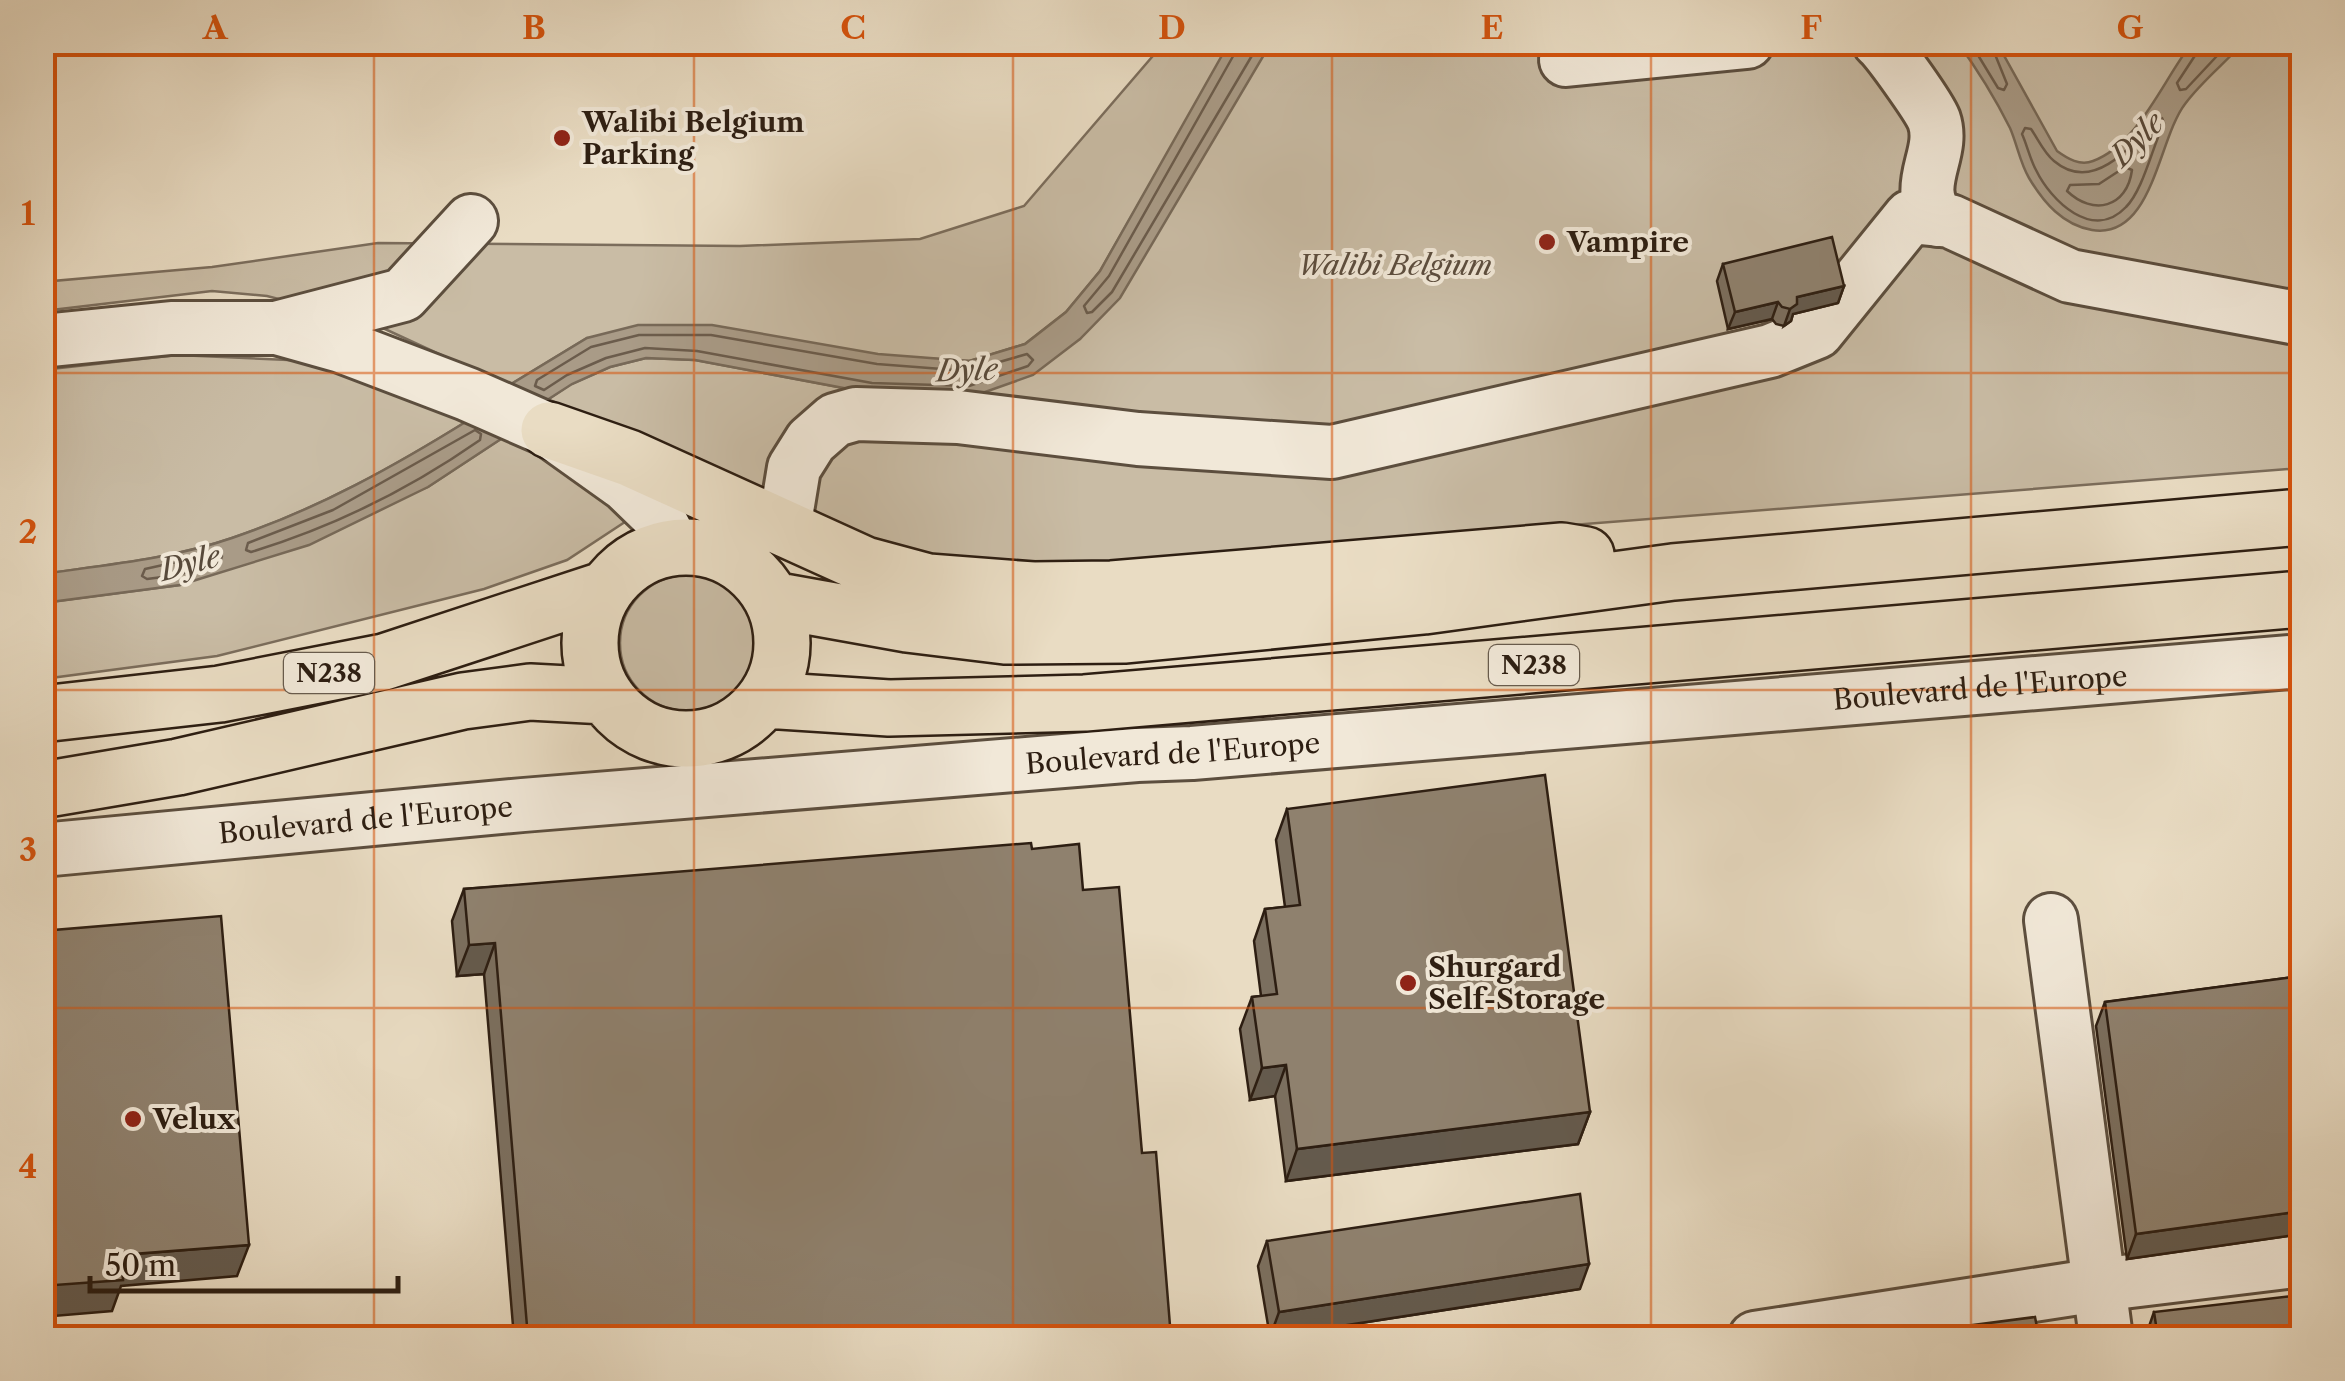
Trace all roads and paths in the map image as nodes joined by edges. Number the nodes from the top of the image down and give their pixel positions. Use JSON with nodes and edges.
{"nodes":[{"id":1,"x":1747,"y":42,"type":"edge"},
{"id":2,"x":1878,"y":42,"type":"edge"},
{"id":3,"x":1566,"y":60,"type":"dead end"},
{"id":4,"x":472,"y":220,"type":"dead end"},
{"id":5,"x":1939,"y":220,"type":"junction"},
{"id":6,"x":2302,"y":319,"type":"edge"},
{"id":7,"x":277,"y":328,"type":"junction"},
{"id":8,"x":42,"y":341,"type":"edge"},
{"id":9,"x":549,"y":430,"type":"junction"},
{"id":10,"x":2302,"y":517,"type":"edge"},
{"id":11,"x":784,"y":529,"type":"junction"},
{"id":12,"x":674,"y":547,"type":"junction"},
{"id":13,"x":1672,"y":572,"type":"junction"},
{"id":14,"x":606,"y":588,"type":"junction"},
{"id":15,"x":2302,"y":599,"type":"edge"},
{"id":16,"x":773,"y":600,"type":"junction"},
{"id":17,"x":2302,"y":661,"type":"edge"},
{"id":18,"x":606,"y":696,"type":"junction"},
{"id":19,"x":765,"y":700,"type":"junction"},
{"id":20,"x":42,"y":714,"type":"edge"},
{"id":21,"x":42,"y":790,"type":"edge"},
{"id":22,"x":42,"y":850,"type":"edge"},
{"id":23,"x":2050,"y":920,"type":"dead end"},
{"id":24,"x":2302,"y":1260,"type":"edge"},
{"id":25,"x":2098,"y":1285,"type":"junction"},
{"id":26,"x":1754,"y":1338,"type":"edge"},
{"id":27,"x":2106,"y":1338,"type":"edge"}],
"edges":[{"from":1,"to":3,"type":"street"},
{"from":2,"to":5,"type":"street"},
{"from":4,"to":7,"type":"street"},
{"from":5,"to":6,"type":"street"},
{"from":5,"to":11,"type":"street"},
{"from":7,"to":8,"type":"street"},
{"from":7,"to":9,"type":"street"},
{"from":9,"to":11,"type":"highway"},
{"from":9,"to":12,"type":"street"},
{"from":10,"to":13,"type":"highway"},
{"from":11,"to":13,"type":"highway"},
{"from":12,"to":14,"type":"highway"},
{"from":12,"to":16,"type":"highway"},
{"from":13,"to":16,"type":"highway"},
{"from":14,"to":18,"type":"highway"},
{"from":14,"to":20,"type":"highway","number":"N238"},
{"from":15,"to":19,"type":"highway","name":"Boulevard de l'Europe","number":"N238"},
{"from":16,"to":19,"type":"highway"},
{"from":17,"to":22,"type":"street","name":"Boulevard de l'Europe"},
{"from":18,"to":19,"type":"highway"},
{"from":18,"to":21,"type":"highway","number":"N238"},
{"from":23,"to":25,"type":"street"},
{"from":24,"to":25,"type":"street"},
{"from":25,"to":26,"type":"street"},
{"from":25,"to":27,"type":"street"}]}
